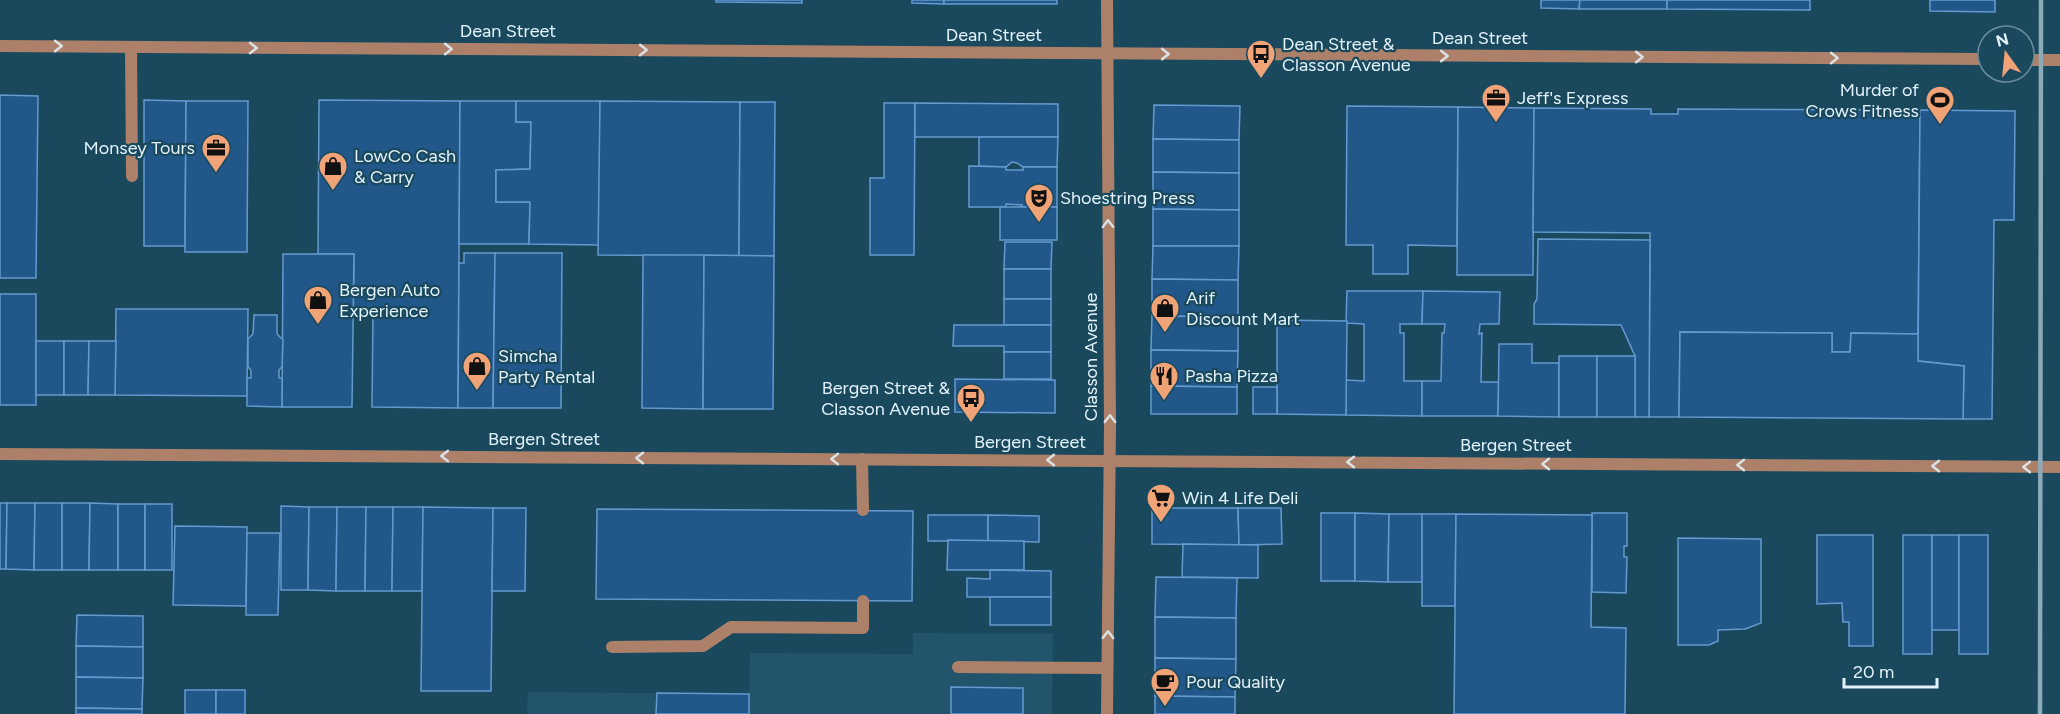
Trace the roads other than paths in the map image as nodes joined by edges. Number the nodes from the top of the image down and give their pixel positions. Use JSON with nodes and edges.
{"nodes":[{"id":1,"x":1107,"y":0,"type":"edge"},
{"id":2,"x":0,"y":46,"type":"edge"},
{"id":3,"x":130,"y":47,"type":"junction"},
{"id":4,"x":1107,"y":54,"type":"junction"},
{"id":5,"x":1976,"y":59,"type":"edge"},
{"id":6,"x":2036,"y":60,"type":"edge"},
{"id":7,"x":2060,"y":60,"type":"edge"},
{"id":8,"x":132,"y":176,"type":"dead end"},
{"id":9,"x":0,"y":454,"type":"edge"},
{"id":10,"x":862,"y":459,"type":"junction"},
{"id":11,"x":1110,"y":461,"type":"junction"},
{"id":12,"x":2060,"y":467,"type":"edge"},
{"id":13,"x":863,"y":510,"type":"dead end"},
{"id":14,"x":863,"y":601,"type":"dead end"},
{"id":15,"x":612,"y":646,"type":"dead end"},
{"id":16,"x":958,"y":667,"type":"dead end"},
{"id":17,"x":1107,"y":668,"type":"junction"},
{"id":18,"x":1107,"y":714,"type":"edge"}],
"edges":[{"from":1,"to":4,"type":"street","name":"Classon Avenue"},
{"from":2,"to":3,"type":"street","name":"Dean Street","one_way":true},
{"from":3,"to":4,"type":"street","name":"Dean Street","one_way":true},
{"from":3,"to":8,"type":"street"},
{"from":4,"to":5,"type":"street","name":"Dean Street","one_way":true},
{"from":11,"to":4,"type":"street","name":"Classon Avenue","one_way":true},
{"from":6,"to":7,"type":"street"},
{"from":10,"to":9,"type":"street","name":"Bergen Street","one_way":true},
{"from":11,"to":10,"type":"street","name":"Bergen Street","one_way":true},
{"from":10,"to":13,"type":"street"},
{"from":12,"to":11,"type":"street","name":"Bergen Street","one_way":true},
{"from":17,"to":11,"type":"street","name":"Classon Avenue","one_way":true},
{"from":14,"to":15,"type":"street"},
{"from":16,"to":17,"type":"street"},
{"from":17,"to":18,"type":"street","name":"Classon Avenue"}]}
